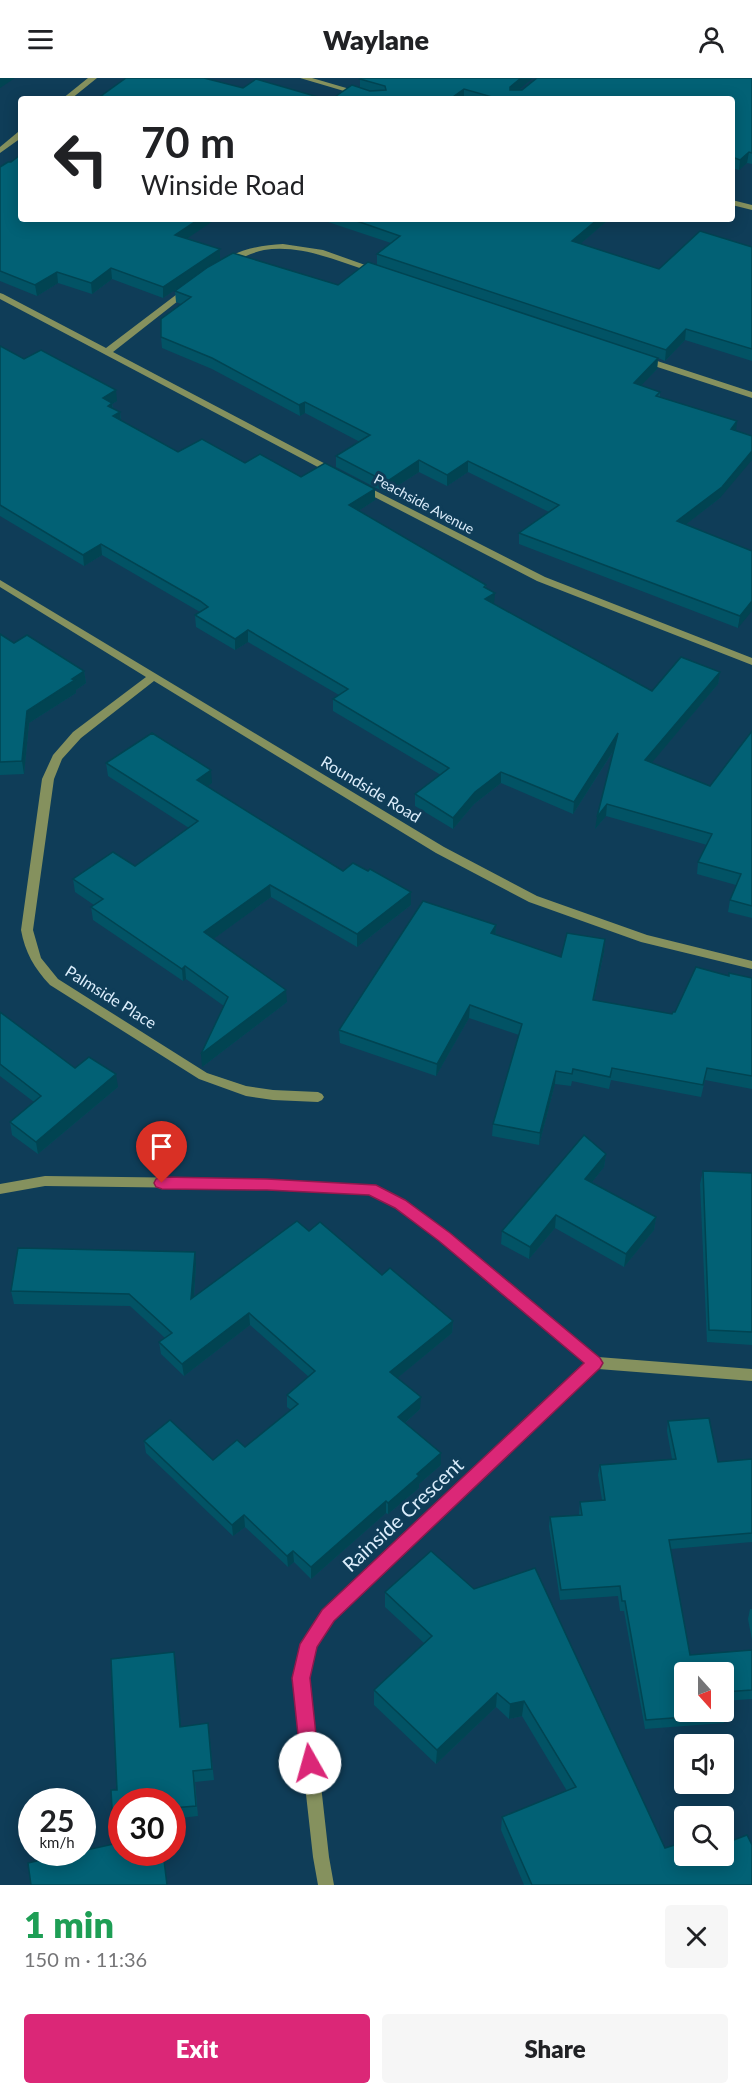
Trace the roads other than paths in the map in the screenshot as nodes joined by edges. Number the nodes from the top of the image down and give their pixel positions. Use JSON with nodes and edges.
{"nodes":[{"id":1,"x":93,"y":78,"type":"edge"},
{"id":2,"x":304,"y":78,"type":"edge"},
{"id":3,"x":70,"y":96,"type":"edge"},
{"id":4,"x":369,"y":96,"type":"edge"},
{"id":5,"x":18,"y":136,"type":"edge"},
{"id":6,"x":0,"y":150,"type":"edge"},
{"id":7,"x":735,"y":203,"type":"edge"},
{"id":8,"x":752,"y":208,"type":"edge"},
{"id":9,"x":214,"y":269,"type":"edge"},
{"id":10,"x":384,"y":273,"type":"edge"},
{"id":11,"x":196,"y":282,"type":"edge"},
{"id":12,"x":0,"y":296,"type":"edge"},
{"id":13,"x":107,"y":352,"type":"junction"},
{"id":14,"x":629,"y":355,"type":"edge"},
{"id":15,"x":752,"y":395,"type":"edge"},
{"id":16,"x":345,"y":478,"type":"edge"},
{"id":17,"x":356,"y":483,"type":"edge"},
{"id":18,"x":0,"y":583,"type":"edge"},
{"id":19,"x":752,"y":662,"type":"edge"},
{"id":20,"x":154,"y":676,"type":"junction"},
{"id":21,"x":752,"y":965,"type":"edge"},
{"id":22,"x":318,"y":1097,"type":"dead end"},
{"id":23,"x":0,"y":1189,"type":"edge"},
{"id":24,"x":595,"y":1363,"type":"junction"},
{"id":25,"x":752,"y":1375,"type":"edge"},
{"id":26,"x":326,"y":1885,"type":"edge"}],
"edges":[{"from":1,"to":3,"type":"street"},
{"from":2,"to":4,"type":"street"},
{"from":5,"to":6,"type":"street"},
{"from":7,"to":8,"type":"street"},
{"from":9,"to":10,"type":"street"},
{"from":11,"to":13,"type":"street"},
{"from":12,"to":13,"type":"street"},
{"from":13,"to":16,"type":"street"},
{"from":14,"to":15,"type":"street"},
{"from":17,"to":19,"type":"street","name":"Peachside Avenue"},
{"from":18,"to":20,"type":"street","name":"Roundside Road"},
{"from":20,"to":21,"type":"street","name":"Roundside Road"},
{"from":20,"to":22,"type":"street","name":"Palmside Place"},
{"from":23,"to":24,"type":"street"},
{"from":24,"to":25,"type":"street"},
{"from":24,"to":26,"type":"street","name":"Rainside Crescent"}]}
